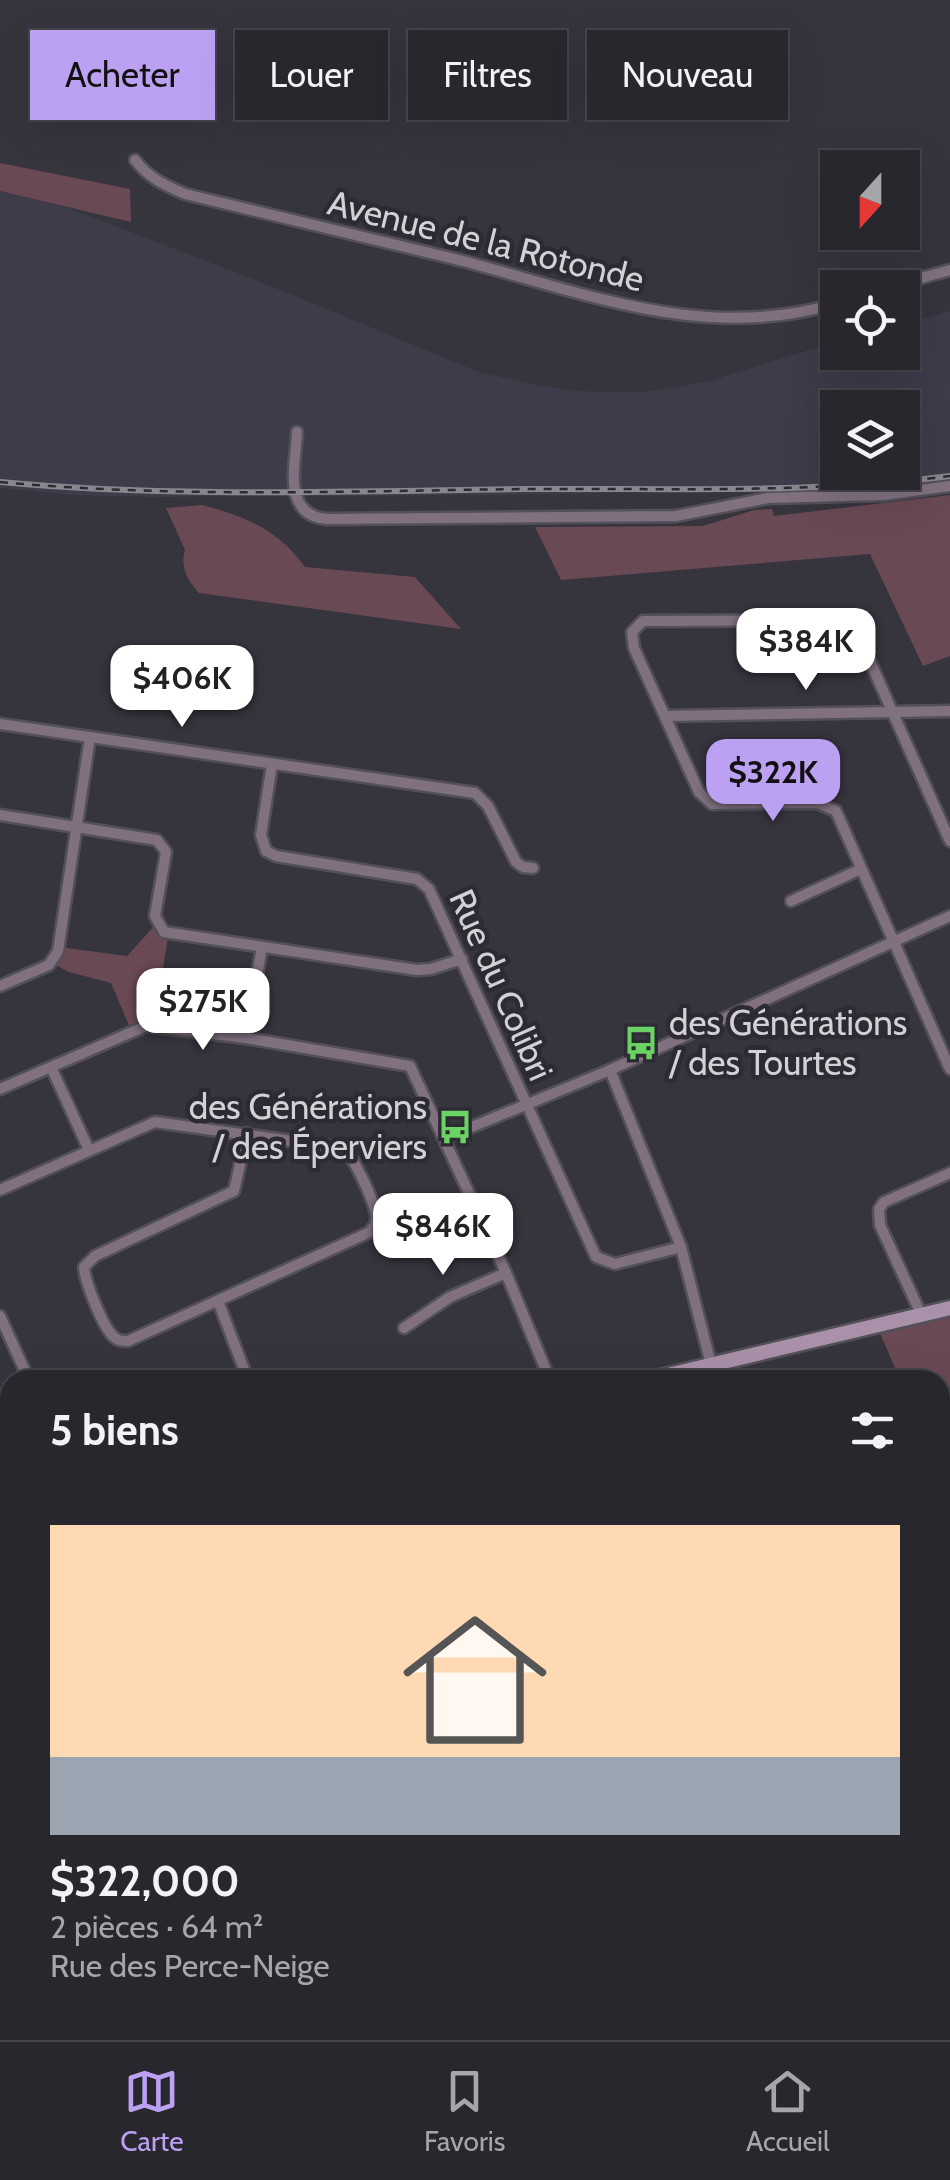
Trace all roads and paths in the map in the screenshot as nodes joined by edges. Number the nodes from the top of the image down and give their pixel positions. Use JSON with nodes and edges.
{"nodes":[{"id":1,"x":134,"y":160,"type":"dead end"},
{"id":2,"x":950,"y":270,"type":"edge"},
{"id":3,"x":920,"y":278,"type":"edge"},
{"id":4,"x":820,"y":306,"type":"edge"},
{"id":5,"x":297,"y":432,"type":"dead end"},
{"id":6,"x":950,"y":486,"type":"edge"},
{"id":7,"x":889,"y":710,"type":"junction"},
{"id":8,"x":950,"y":711,"type":"edge"},
{"id":9,"x":665,"y":716,"type":"junction"},
{"id":10,"x":0,"y":724,"type":"edge"},
{"id":11,"x":90,"y":737,"type":"junction"},
{"id":12,"x":272,"y":764,"type":"junction"},
{"id":13,"x":0,"y":814,"type":"edge"},
{"id":14,"x":944,"y":816,"type":"edge"},
{"id":15,"x":76,"y":827,"type":"junction"},
{"id":16,"x":950,"y":841,"type":"edge"},
{"id":17,"x":533,"y":868,"type":"dead end"},
{"id":18,"x":861,"y":868,"type":"junction"},
{"id":19,"x":790,"y":901,"type":"dead end"},
{"id":20,"x":950,"y":916,"type":"edge"},
{"id":21,"x":894,"y":941,"type":"junction"},
{"id":22,"x":262,"y":947,"type":"junction"},
{"id":23,"x":462,"y":959,"type":"junction"},
{"id":24,"x":0,"y":986,"type":"edge"},
{"id":25,"x":246,"y":1038,"type":"junction"},
{"id":26,"x":51,"y":1067,"type":"junction"},
{"id":27,"x":950,"y":1069,"type":"edge"},
{"id":28,"x":610,"y":1070,"type":"junction"},
{"id":29,"x":0,"y":1089,"type":"edge"},
{"id":30,"x":526,"y":1106,"type":"junction"},
{"id":31,"x":247,"y":1134,"type":"junction"},
{"id":32,"x":445,"y":1138,"type":"junction"},
{"id":33,"x":89,"y":1150,"type":"junction"},
{"id":34,"x":950,"y":1173,"type":"edge"},
{"id":35,"x":0,"y":1190,"type":"edge"},
{"id":36,"x":682,"y":1248,"type":"junction"},
{"id":37,"x":506,"y":1273,"type":"junction"},
{"id":38,"x":218,"y":1301,"type":"junction"},
{"id":39,"x":950,"y":1308,"type":"edge"},
{"id":40,"x":921,"y":1314,"type":"junction"},
{"id":41,"x":0,"y":1316,"type":"edge"},
{"id":42,"x":404,"y":1328,"type":"dead end"},
{"id":43,"x":24,"y":1370,"type":"edge"},
{"id":44,"x":244,"y":1370,"type":"edge"},
{"id":45,"x":546,"y":1370,"type":"edge"},
{"id":46,"x":712,"y":1370,"type":"edge"},
{"id":47,"x":719,"y":1370,"type":"edge"}],
"edges":[{"from":1,"to":4,"type":"street","name":"Avenue de la Rotonde"},
{"from":2,"to":3,"type":"street"},
{"from":5,"to":6,"type":"street"},
{"from":7,"to":8,"type":"street"},
{"from":7,"to":9,"type":"street"},
{"from":7,"to":9,"type":"street"},
{"from":7,"to":14,"type":"street"},
{"from":9,"to":18,"type":"street"},
{"from":10,"to":11,"type":"street"},
{"from":11,"to":12,"type":"street"},
{"from":11,"to":15,"type":"street"},
{"from":12,"to":17,"type":"street"},
{"from":12,"to":23,"type":"street","name":"Rue du Colibri"},
{"from":13,"to":15,"type":"street"},
{"from":14,"to":16,"type":"street"},
{"from":15,"to":22,"type":"street"},
{"from":15,"to":24,"type":"street"},
{"from":18,"to":19,"type":"street"},
{"from":18,"to":21,"type":"street"},
{"from":20,"to":21,"type":"street"},
{"from":21,"to":27,"type":"street"},
{"from":21,"to":28,"type":"street"},
{"from":22,"to":23,"type":"street"},
{"from":22,"to":25,"type":"street"},
{"from":23,"to":30,"type":"street","name":"Rue du Colibri"},
{"from":25,"to":26,"type":"street"},
{"from":25,"to":32,"type":"street"},
{"from":26,"to":29,"type":"street"},
{"from":26,"to":33,"type":"street"},
{"from":28,"to":30,"type":"street"},
{"from":28,"to":36,"type":"street"},
{"from":30,"to":32,"type":"street"},
{"from":30,"to":36,"type":"street","name":"Rue du Colibri"},
{"from":31,"to":33,"type":"street"},
{"from":31,"to":38,"type":"street"},
{"from":31,"to":38,"type":"street"},
{"from":32,"to":37,"type":"street"},
{"from":33,"to":35,"type":"street"},
{"from":34,"to":40,"type":"street"},
{"from":36,"to":46,"type":"street"},
{"from":37,"to":42,"type":"street"},
{"from":37,"to":45,"type":"street"},
{"from":38,"to":44,"type":"street"},
{"from":39,"to":40,"type":"street"},
{"from":40,"to":47,"type":"street"},
{"from":41,"to":43,"type":"street"}]}
